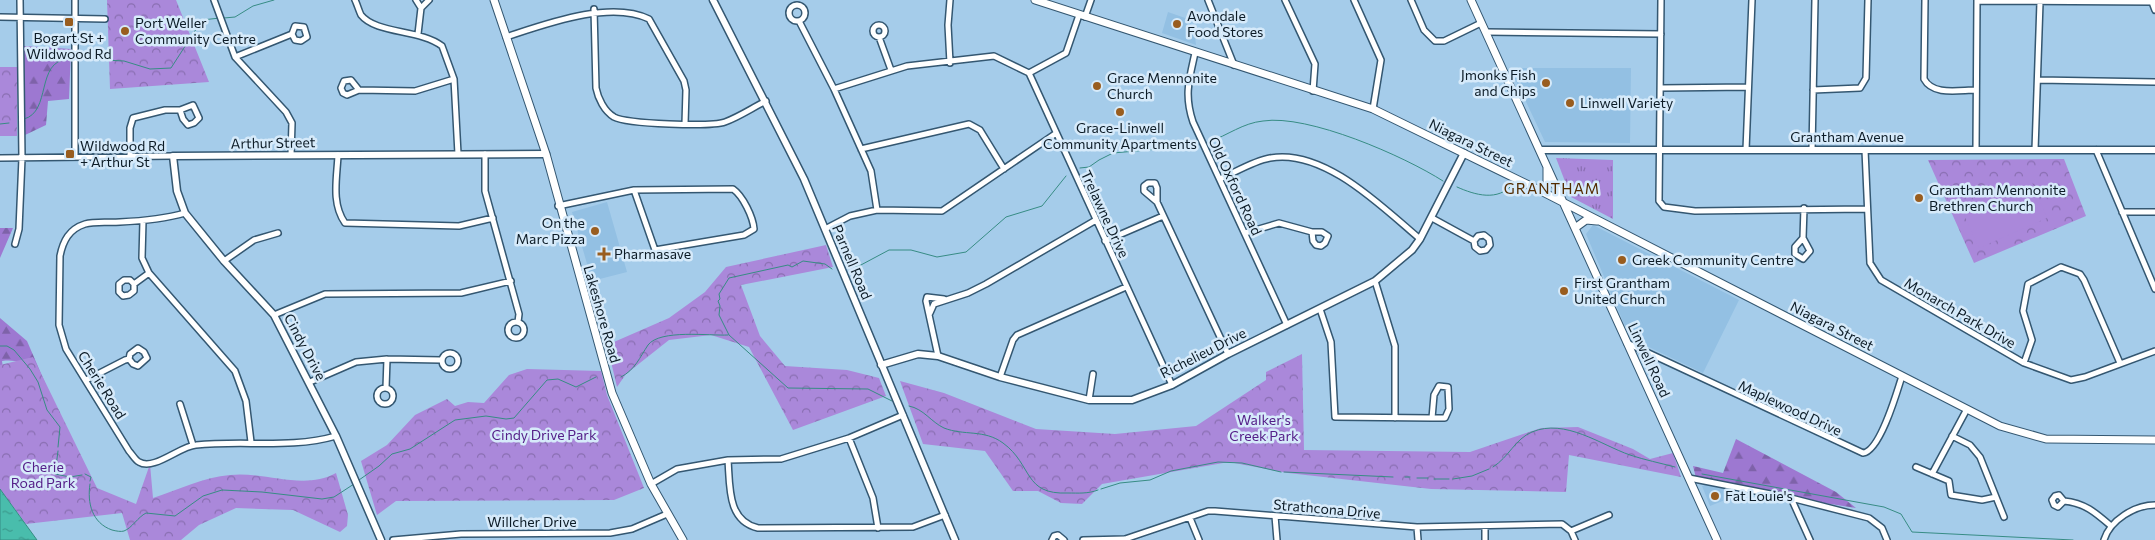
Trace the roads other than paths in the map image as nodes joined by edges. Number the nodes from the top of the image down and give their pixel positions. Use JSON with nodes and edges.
{"nodes":[{"id":1,"x":20,"y":0,"type":"edge"},
{"id":2,"x":75,"y":0,"type":"edge"},
{"id":3,"x":214,"y":0,"type":"edge"},
{"id":4,"x":355,"y":0,"type":"edge"},
{"id":5,"x":416,"y":0,"type":"edge"},
{"id":6,"x":430,"y":0,"type":"edge"},
{"id":7,"x":494,"y":0,"type":"edge"},
{"id":8,"x":713,"y":0,"type":"edge"},
{"id":9,"x":950,"y":0,"type":"edge"},
{"id":10,"x":1035,"y":0,"type":"edge"},
{"id":11,"x":1092,"y":0,"type":"edge"},
{"id":12,"x":1208,"y":0,"type":"edge"},
{"id":13,"x":1285,"y":0,"type":"edge"},
{"id":14,"x":1354,"y":0,"type":"edge"},
{"id":15,"x":1411,"y":0,"type":"edge"},
{"id":16,"x":1471,"y":0,"type":"edge"},
{"id":17,"x":1661,"y":0,"type":"edge"},
{"id":18,"x":1752,"y":0,"type":"edge"},
{"id":19,"x":1816,"y":0,"type":"edge"},
{"id":20,"x":1868,"y":0,"type":"edge"},
{"id":21,"x":1925,"y":0,"type":"edge"},
{"id":22,"x":1977,"y":1,"type":"edge"},
{"id":23,"x":2040,"y":2,"type":"junction"},
{"id":24,"x":2153,"y":2,"type":"edge"},
{"id":25,"x":421,"y":8,"type":"junction"},
{"id":26,"x":594,"y":9,"type":"junction"},
{"id":27,"x":2155,"y":10,"type":"edge"},
{"id":28,"x":1082,"y":16,"type":"junction"},
{"id":29,"x":0,"y":17,"type":"edge"},
{"id":30,"x":20,"y":17,"type":"junction"},
{"id":31,"x":74,"y":18,"type":"junction"},
{"id":32,"x":106,"y":19,"type":"dead end"},
{"id":33,"x":799,"y":21,"type":"dead end"},
{"id":34,"x":1481,"y":23,"type":"junction"},
{"id":35,"x":1486,"y":32,"type":"junction"},
{"id":36,"x":292,"y":34,"type":"dead end"},
{"id":37,"x":418,"y":34,"type":"junction"},
{"id":38,"x":1661,"y":34,"type":"junction"},
{"id":39,"x":506,"y":37,"type":"junction"},
{"id":40,"x":879,"y":37,"type":"dead end"},
{"id":41,"x":1195,"y":53,"type":"junction"},
{"id":42,"x":234,"y":57,"type":"junction"},
{"id":43,"x":950,"y":63,"type":"junction"},
{"id":44,"x":1234,"y":66,"type":"junction"},
{"id":45,"x":891,"y":70,"type":"junction"},
{"id":46,"x":1029,"y":73,"type":"junction"},
{"id":47,"x":454,"y":79,"type":"junction"},
{"id":48,"x":2038,"y":80,"type":"junction"},
{"id":49,"x":2155,"y":82,"type":"edge"},
{"id":50,"x":1748,"y":87,"type":"junction"},
{"id":51,"x":1661,"y":88,"type":"junction"},
{"id":52,"x":834,"y":89,"type":"junction"},
{"id":53,"x":359,"y":90,"type":"dead end"},
{"id":54,"x":1814,"y":90,"type":"junction"},
{"id":55,"x":1976,"y":90,"type":"junction"},
{"id":56,"x":1313,"y":91,"type":"junction"},
{"id":57,"x":766,"y":100,"type":"junction"},
{"id":58,"x":1373,"y":109,"type":"junction"},
{"id":59,"x":180,"y":110,"type":"dead end"},
{"id":60,"x":686,"y":124,"type":"junction"},
{"id":61,"x":1055,"y":134,"type":"junction"},
{"id":62,"x":861,"y":148,"type":"junction"},
{"id":63,"x":1540,"y":150,"type":"junction"},
{"id":64,"x":1661,"y":150,"type":"junction"},
{"id":65,"x":1746,"y":150,"type":"junction"},
{"id":66,"x":1812,"y":150,"type":"junction"},
{"id":67,"x":1865,"y":150,"type":"junction"},
{"id":68,"x":1976,"y":150,"type":"junction"},
{"id":69,"x":2035,"y":150,"type":"junction"},
{"id":70,"x":2096,"y":150,"type":"junction"},
{"id":71,"x":2155,"y":150,"type":"edge"},
{"id":72,"x":1464,"y":153,"type":"junction"},
{"id":73,"x":458,"y":154,"type":"junction"},
{"id":74,"x":485,"y":154,"type":"junction"},
{"id":75,"x":546,"y":154,"type":"junction"},
{"id":76,"x":291,"y":155,"type":"junction"},
{"id":77,"x":338,"y":155,"type":"junction"},
{"id":78,"x":173,"y":156,"type":"junction"},
{"id":79,"x":75,"y":157,"type":"junction"},
{"id":80,"x":130,"y":157,"type":"junction"},
{"id":81,"x":0,"y":158,"type":"edge"},
{"id":82,"x":22,"y":158,"type":"junction"},
{"id":83,"x":1546,"y":163,"type":"junction"},
{"id":84,"x":1004,"y":169,"type":"junction"},
{"id":85,"x":1220,"y":179,"type":"junction"},
{"id":86,"x":634,"y":190,"type":"junction"},
{"id":87,"x":1540,"y":190,"type":"junction"},
{"id":88,"x":1157,"y":202,"type":"dead end"},
{"id":89,"x":1564,"y":203,"type":"junction"},
{"id":90,"x":558,"y":206,"type":"junction"},
{"id":91,"x":1804,"y":208,"type":"junction"},
{"id":92,"x":1867,"y":209,"type":"junction"},
{"id":93,"x":877,"y":210,"type":"junction"},
{"id":94,"x":2122,"y":212,"type":"junction"},
{"id":95,"x":2155,"y":212,"type":"edge"},
{"id":96,"x":185,"y":213,"type":"junction"},
{"id":97,"x":1163,"y":216,"type":"junction"},
{"id":98,"x":493,"y":218,"type":"junction"},
{"id":99,"x":1432,"y":218,"type":"junction"},
{"id":100,"x":1096,"y":220,"type":"junction"},
{"id":101,"x":143,"y":221,"type":"junction"},
{"id":102,"x":1600,"y":221,"type":"junction"},
{"id":103,"x":1575,"y":228,"type":"junction"},
{"id":104,"x":825,"y":229,"type":"junction"},
{"id":105,"x":1312,"y":232,"type":"dead end"},
{"id":106,"x":278,"y":233,"type":"dead end"},
{"id":107,"x":1245,"y":233,"type":"junction"},
{"id":108,"x":1803,"y":238,"type":"dead end"},
{"id":109,"x":1420,"y":239,"type":"junction"},
{"id":110,"x":1105,"y":241,"type":"junction"},
{"id":111,"x":1474,"y":241,"type":"dead end"},
{"id":112,"x":15,"y":244,"type":"dead end"},
{"id":113,"x":224,"y":261,"type":"junction"},
{"id":114,"x":149,"y":273,"type":"junction"},
{"id":115,"x":2152,"y":273,"type":"edge"},
{"id":116,"x":511,"y":281,"type":"junction"},
{"id":117,"x":1376,"y":281,"type":"junction"},
{"id":118,"x":134,"y":284,"type":"dead end"},
{"id":119,"x":1126,"y":286,"type":"junction"},
{"id":120,"x":2155,"y":288,"type":"edge"},
{"id":121,"x":946,"y":299,"type":"junction"},
{"id":122,"x":1320,"y":309,"type":"junction"},
{"id":123,"x":930,"y":313,"type":"junction"},
{"id":124,"x":274,"y":316,"type":"junction"},
{"id":125,"x":518,"y":322,"type":"dead end"},
{"id":126,"x":1287,"y":325,"type":"junction"},
{"id":127,"x":1627,"y":343,"type":"junction"},
{"id":128,"x":2155,"y":351,"type":"edge"},
{"id":129,"x":1228,"y":354,"type":"junction"},
{"id":130,"x":938,"y":356,"type":"junction"},
{"id":131,"x":129,"y":359,"type":"dead end"},
{"id":132,"x":387,"y":359,"type":"junction"},
{"id":133,"x":442,"y":360,"type":"dead end"},
{"id":134,"x":2024,"y":363,"type":"junction"},
{"id":135,"x":2120,"y":363,"type":"junction"},
{"id":136,"x":881,"y":365,"type":"junction"},
{"id":137,"x":1093,"y":374,"type":"dead end"},
{"id":138,"x":1902,"y":376,"type":"junction"},
{"id":139,"x":1000,"y":377,"type":"junction"},
{"id":140,"x":86,"y":380,"type":"junction"},
{"id":141,"x":310,"y":382,"type":"junction"},
{"id":142,"x":1172,"y":385,"type":"junction"},
{"id":143,"x":386,"y":388,"type":"dead end"},
{"id":144,"x":1089,"y":400,"type":"junction"},
{"id":145,"x":180,"y":404,"type":"dead end"},
{"id":146,"x":1967,"y":409,"type":"junction"},
{"id":147,"x":903,"y":415,"type":"junction"},
{"id":148,"x":1395,"y":418,"type":"junction"},
{"id":149,"x":1432,"y":418,"type":"junction"},
{"id":150,"x":336,"y":436,"type":"junction"},
{"id":151,"x":1952,"y":436,"type":"junction"},
{"id":152,"x":849,"y":438,"type":"junction"},
{"id":153,"x":2155,"y":440,"type":"edge"},
{"id":154,"x":251,"y":442,"type":"junction"},
{"id":155,"x":193,"y":445,"type":"junction"},
{"id":156,"x":728,"y":460,"type":"junction"},
{"id":157,"x":1916,"y":467,"type":"dead end"},
{"id":158,"x":1932,"y":474,"type":"junction"},
{"id":159,"x":1689,"y":478,"type":"junction"},
{"id":160,"x":651,"y":484,"type":"junction"},
{"id":161,"x":1996,"y":497,"type":"junction"},
{"id":162,"x":1791,"y":498,"type":"junction"},
{"id":163,"x":2064,"y":501,"type":"dead end"},
{"id":164,"x":2155,"y":505,"type":"edge"},
{"id":165,"x":667,"y":514,"type":"junction"},
{"id":166,"x":1609,"y":515,"type":"dead end"},
{"id":167,"x":945,"y":516,"type":"junction"},
{"id":168,"x":1275,"y":516,"type":"junction"},
{"id":169,"x":2004,"y":517,"type":"dead end"},
{"id":170,"x":1190,"y":518,"type":"junction"},
{"id":171,"x":1485,"y":526,"type":"junction"},
{"id":172,"x":2111,"y":526,"type":"junction"},
{"id":173,"x":1417,"y":527,"type":"junction"},
{"id":174,"x":878,"y":528,"type":"junction"},
{"id":175,"x":1572,"y":531,"type":"junction"},
{"id":176,"x":576,"y":533,"type":"junction"},
{"id":177,"x":461,"y":537,"type":"edge"},
{"id":178,"x":1125,"y":539,"type":"edge"},
{"id":179,"x":381,"y":540,"type":"edge"},
{"id":180,"x":393,"y":540,"type":"edge"},
{"id":181,"x":576,"y":540,"type":"edge"},
{"id":182,"x":683,"y":540,"type":"edge"},
{"id":183,"x":955,"y":540,"type":"edge"},
{"id":184,"x":1052,"y":540,"type":"edge"},
{"id":185,"x":1064,"y":540,"type":"edge"},
{"id":186,"x":1083,"y":540,"type":"edge"},
{"id":187,"x":1199,"y":540,"type":"edge"},
{"id":188,"x":1278,"y":540,"type":"edge"},
{"id":189,"x":1418,"y":540,"type":"edge"},
{"id":190,"x":1485,"y":540,"type":"edge"},
{"id":191,"x":1575,"y":540,"type":"edge"},
{"id":192,"x":1717,"y":540,"type":"edge"},
{"id":193,"x":1810,"y":540,"type":"edge"},
{"id":194,"x":1887,"y":540,"type":"edge"},
{"id":195,"x":2104,"y":540,"type":"edge"}],
"edges":[{"from":1,"to":30,"type":"street"},
{"from":2,"to":31,"type":"street"},
{"from":3,"to":42,"type":"street"},
{"from":4,"to":37,"type":"street"},
{"from":5,"to":25,"type":"street"},
{"from":6,"to":25,"type":"street"},
{"from":7,"to":39,"type":"main road","name":"Lakeshore Road"},
{"from":8,"to":57,"type":"street","name":"Parnell Road"},
{"from":9,"to":43,"type":"street"},
{"from":10,"to":28,"type":"main road","name":"Niagara Street"},
{"from":11,"to":28,"type":"street"},
{"from":12,"to":44,"type":"street"},
{"from":13,"to":56,"type":"street"},
{"from":14,"to":58,"type":"street"},
{"from":15,"to":34,"type":"street"},
{"from":16,"to":34,"type":"main road","name":"Linwell Road"},
{"from":17,"to":38,"type":"street"},
{"from":18,"to":50,"type":"street"},
{"from":19,"to":54,"type":"street"},
{"from":20,"to":54,"type":"street"},
{"from":21,"to":55,"type":"street"},
{"from":22,"to":23,"type":"street"},
{"from":22,"to":55,"type":"street"},
{"from":23,"to":24,"type":"street"},
{"from":23,"to":48,"type":"street"},
{"from":24,"to":27,"type":"street"},
{"from":25,"to":37,"type":"street"},
{"from":26,"to":39,"type":"street"},
{"from":26,"to":60,"type":"street"},
{"from":26,"to":60,"type":"street"},
{"from":28,"to":41,"type":"main road","name":"Niagara Street"},
{"from":28,"to":46,"type":"street"},
{"from":29,"to":30,"type":"street"},
{"from":30,"to":31,"type":"street"},
{"from":30,"to":82,"type":"street"},
{"from":31,"to":32,"type":"street"},
{"from":31,"to":79,"type":"street"},
{"from":33,"to":52,"type":"street"},
{"from":34,"to":35,"type":"main road","name":"Linwell Road"},
{"from":35,"to":38,"type":"street"},
{"from":35,"to":63,"type":"main road","name":"Linwell Road"},
{"from":36,"to":42,"type":"street"},
{"from":37,"to":47,"type":"street"},
{"from":38,"to":51,"type":"street"},
{"from":39,"to":75,"type":"main road","name":"Lakeshore Road"},
{"from":40,"to":45,"type":"street"},
{"from":41,"to":44,"type":"main road","name":"Niagara Street"},
{"from":41,"to":85,"type":"street","name":"Old Oxford Road"},
{"from":42,"to":76,"type":"street"},
{"from":43,"to":45,"type":"street"},
{"from":43,"to":46,"type":"street"},
{"from":44,"to":56,"type":"main road","name":"Niagara Street"},
{"from":45,"to":52,"type":"street"},
{"from":46,"to":61,"type":"street","name":"Trelawne Drive"},
{"from":47,"to":53,"type":"street"},
{"from":47,"to":73,"type":"street"},
{"from":48,"to":49,"type":"street"},
{"from":48,"to":69,"type":"street"},
{"from":50,"to":51,"type":"street"},
{"from":50,"to":65,"type":"street"},
{"from":51,"to":64,"type":"street"},
{"from":52,"to":62,"type":"street"},
{"from":54,"to":66,"type":"street"},
{"from":55,"to":68,"type":"street"},
{"from":56,"to":58,"type":"main road","name":"Niagara Street"},
{"from":57,"to":60,"type":"street"},
{"from":57,"to":104,"type":"street","name":"Parnell Road"},
{"from":58,"to":72,"type":"main road","name":"Niagara Street"},
{"from":59,"to":80,"type":"street"},
{"from":61,"to":84,"type":"street"},
{"from":61,"to":100,"type":"street","name":"Trelawne Drive"},
{"from":62,"to":84,"type":"street"},
{"from":62,"to":93,"type":"street"},
{"from":63,"to":64,"type":"street","name":"Grantham Avenue"},
{"from":63,"to":83,"type":"main road","name":"Linwell Road"},
{"from":64,"to":65,"type":"street","name":"Grantham Avenue"},
{"from":64,"to":91,"type":"street"},
{"from":65,"to":66,"type":"street","name":"Grantham Avenue"},
{"from":66,"to":67,"type":"street","name":"Grantham Avenue"},
{"from":67,"to":68,"type":"street","name":"Grantham Avenue"},
{"from":67,"to":92,"type":"street","name":"Monarch Park Drive"},
{"from":68,"to":69,"type":"street","name":"Grantham Avenue"},
{"from":69,"to":70,"type":"street","name":"Grantham Avenue"},
{"from":70,"to":71,"type":"street","name":"Grantham Avenue"},
{"from":70,"to":94,"type":"street"},
{"from":72,"to":87,"type":"main road","name":"Niagara Street"},
{"from":72,"to":99,"type":"street","name":"Richelieu Drive"},
{"from":73,"to":74,"type":"street","name":"Arthur Street"},
{"from":73,"to":77,"type":"street","name":"Arthur Street"},
{"from":74,"to":75,"type":"street","name":"Arthur Street"},
{"from":74,"to":98,"type":"street"},
{"from":75,"to":90,"type":"main road","name":"Lakeshore Road"},
{"from":76,"to":77,"type":"street","name":"Arthur Street"},
{"from":76,"to":78,"type":"street","name":"Arthur Street"},
{"from":77,"to":98,"type":"street"},
{"from":78,"to":80,"type":"street","name":"Arthur Street"},
{"from":78,"to":96,"type":"street","name":"Cindy Drive"},
{"from":79,"to":80,"type":"street","name":"Arthur Street"},
{"from":79,"to":82,"type":"street","name":"Arthur Street"},
{"from":81,"to":82,"type":"street","name":"Arthur Street"},
{"from":82,"to":112,"type":"street"},
{"from":83,"to":87,"type":"main road"},
{"from":83,"to":89,"type":"main road","name":"Linwell Road"},
{"from":84,"to":93,"type":"street"},
{"from":85,"to":107,"type":"street","name":"Old Oxford Road"},
{"from":85,"to":109,"type":"street"},
{"from":86,"to":86,"type":"street"},
{"from":86,"to":90,"type":"street"},
{"from":87,"to":89,"type":"main road","name":"Niagara Street"},
{"from":88,"to":97,"type":"street"},
{"from":89,"to":102,"type":"main road","name":"Niagara Street"},
{"from":89,"to":103,"type":"main road","name":"Linwell Road"},
{"from":90,"to":160,"type":"main road","name":"Lakeshore Road"},
{"from":91,"to":92,"type":"street"},
{"from":91,"to":108,"type":"street"},
{"from":92,"to":134,"type":"street","name":"Monarch Park Drive"},
{"from":93,"to":104,"type":"street"},
{"from":94,"to":95,"type":"street"},
{"from":94,"to":115,"type":"street"},
{"from":96,"to":101,"type":"street","name":"Cherie Road"},
{"from":96,"to":113,"type":"street","name":"Cindy Drive"},
{"from":97,"to":110,"type":"street"},
{"from":97,"to":129,"type":"street"},
{"from":98,"to":116,"type":"street"},
{"from":99,"to":109,"type":"street","name":"Richelieu Drive"},
{"from":99,"to":111,"type":"street"},
{"from":100,"to":110,"type":"street","name":"Trelawne Drive"},
{"from":100,"to":121,"type":"street"},
{"from":101,"to":114,"type":"street"},
{"from":101,"to":140,"type":"street","name":"Cherie Road"},
{"from":102,"to":103,"type":"main road"},
{"from":102,"to":138,"type":"main road","name":"Niagara Street"},
{"from":103,"to":127,"type":"main road","name":"Linwell Road"},
{"from":104,"to":136,"type":"street","name":"Parnell Road"},
{"from":105,"to":107,"type":"street"},
{"from":106,"to":113,"type":"street"},
{"from":107,"to":126,"type":"street","name":"Old Oxford Road"},
{"from":109,"to":117,"type":"street","name":"Richelieu Drive"},
{"from":110,"to":119,"type":"street","name":"Trelawne Drive"},
{"from":113,"to":124,"type":"street","name":"Cindy Drive"},
{"from":114,"to":118,"type":"street"},
{"from":114,"to":154,"type":"street"},
{"from":115,"to":120,"type":"street"},
{"from":116,"to":124,"type":"street"},
{"from":116,"to":125,"type":"street"},
{"from":117,"to":122,"type":"street","name":"Richelieu Drive"},
{"from":117,"to":148,"type":"street"},
{"from":119,"to":139,"type":"street"},
{"from":119,"to":142,"type":"street","name":"Trelawne Drive"},
{"from":121,"to":123,"type":"street"},
{"from":121,"to":123,"type":"street"},
{"from":122,"to":126,"type":"street","name":"Richelieu Drive"},
{"from":122,"to":148,"type":"street"},
{"from":123,"to":130,"type":"street"},
{"from":124,"to":141,"type":"street","name":"Cindy Drive"},
{"from":126,"to":129,"type":"street","name":"Richelieu Drive"},
{"from":127,"to":138,"type":"street","name":"Maplewood Drive"},
{"from":127,"to":159,"type":"main road","name":"Linwell Road"},
{"from":128,"to":135,"type":"street","name":"Monarch Park Drive"},
{"from":129,"to":142,"type":"street","name":"Richelieu Drive"},
{"from":130,"to":136,"type":"street","name":"Richelieu Drive"},
{"from":130,"to":139,"type":"street","name":"Richelieu Drive"},
{"from":131,"to":140,"type":"street"},
{"from":132,"to":133,"type":"street"},
{"from":132,"to":141,"type":"street"},
{"from":132,"to":143,"type":"street"},
{"from":134,"to":135,"type":"street","name":"Monarch Park Drive"},
{"from":134,"to":135,"type":"street"},
{"from":136,"to":147,"type":"street","name":"Parnell Road"},
{"from":137,"to":144,"type":"street"},
{"from":138,"to":146,"type":"main road","name":"Niagara Street"},
{"from":139,"to":144,"type":"street","name":"Richelieu Drive"},
{"from":140,"to":155,"type":"street","name":"Cherie Road"},
{"from":141,"to":150,"type":"street","name":"Cindy Drive"},
{"from":142,"to":144,"type":"street","name":"Richelieu Drive"},
{"from":145,"to":155,"type":"street"},
{"from":146,"to":151,"type":"street"},
{"from":146,"to":153,"type":"main road","name":"Niagara Street"},
{"from":147,"to":152,"type":"street"},
{"from":147,"to":167,"type":"street","name":"Parnell Road"},
{"from":148,"to":149,"type":"street"},
{"from":149,"to":149,"type":"street"},
{"from":150,"to":154,"type":"street","name":"Cherie Road"},
{"from":150,"to":179,"type":"street","name":"Cindy Drive"},
{"from":151,"to":158,"type":"street"},
{"from":151,"to":161,"type":"street"},
{"from":152,"to":156,"type":"street"},
{"from":152,"to":174,"type":"street"},
{"from":154,"to":155,"type":"street","name":"Cherie Road"},
{"from":156,"to":160,"type":"street"},
{"from":156,"to":174,"type":"street"},
{"from":157,"to":158,"type":"street"},
{"from":158,"to":161,"type":"street"},
{"from":159,"to":162,"type":"street"},
{"from":159,"to":192,"type":"main road","name":"Linwell Road"},
{"from":160,"to":165,"type":"main road","name":"Lakeshore Road"},
{"from":161,"to":169,"type":"street"},
{"from":162,"to":193,"type":"street"},
{"from":162,"to":194,"type":"street"},
{"from":163,"to":172,"type":"street"},
{"from":164,"to":172,"type":"street"},
{"from":165,"to":176,"type":"street","name":"Willcher Drive"},
{"from":165,"to":182,"type":"main road","name":"Lakeshore Road"},
{"from":166,"to":175,"type":"street"},
{"from":167,"to":174,"type":"street"},
{"from":167,"to":183,"type":"street","name":"Parnell Road"},
{"from":168,"to":170,"type":"street","name":"Strathcona Drive"},
{"from":168,"to":173,"type":"street","name":"Strathcona Drive"},
{"from":168,"to":188,"type":"street"},
{"from":170,"to":178,"type":"street","name":"Strathcona Drive"},
{"from":170,"to":187,"type":"street"},
{"from":171,"to":173,"type":"street","name":"Strathcona Drive"},
{"from":171,"to":175,"type":"street","name":"Strathcona Drive"},
{"from":171,"to":190,"type":"street"},
{"from":172,"to":195,"type":"street"},
{"from":173,"to":189,"type":"street"},
{"from":175,"to":191,"type":"street"},
{"from":176,"to":177,"type":"street","name":"Willcher Drive"},
{"from":176,"to":181,"type":"street"},
{"from":177,"to":180,"type":"street","name":"Willcher Drive"},
{"from":178,"to":186,"type":"street","name":"Strathcona Drive"},
{"from":184,"to":185,"type":"street"}]}
